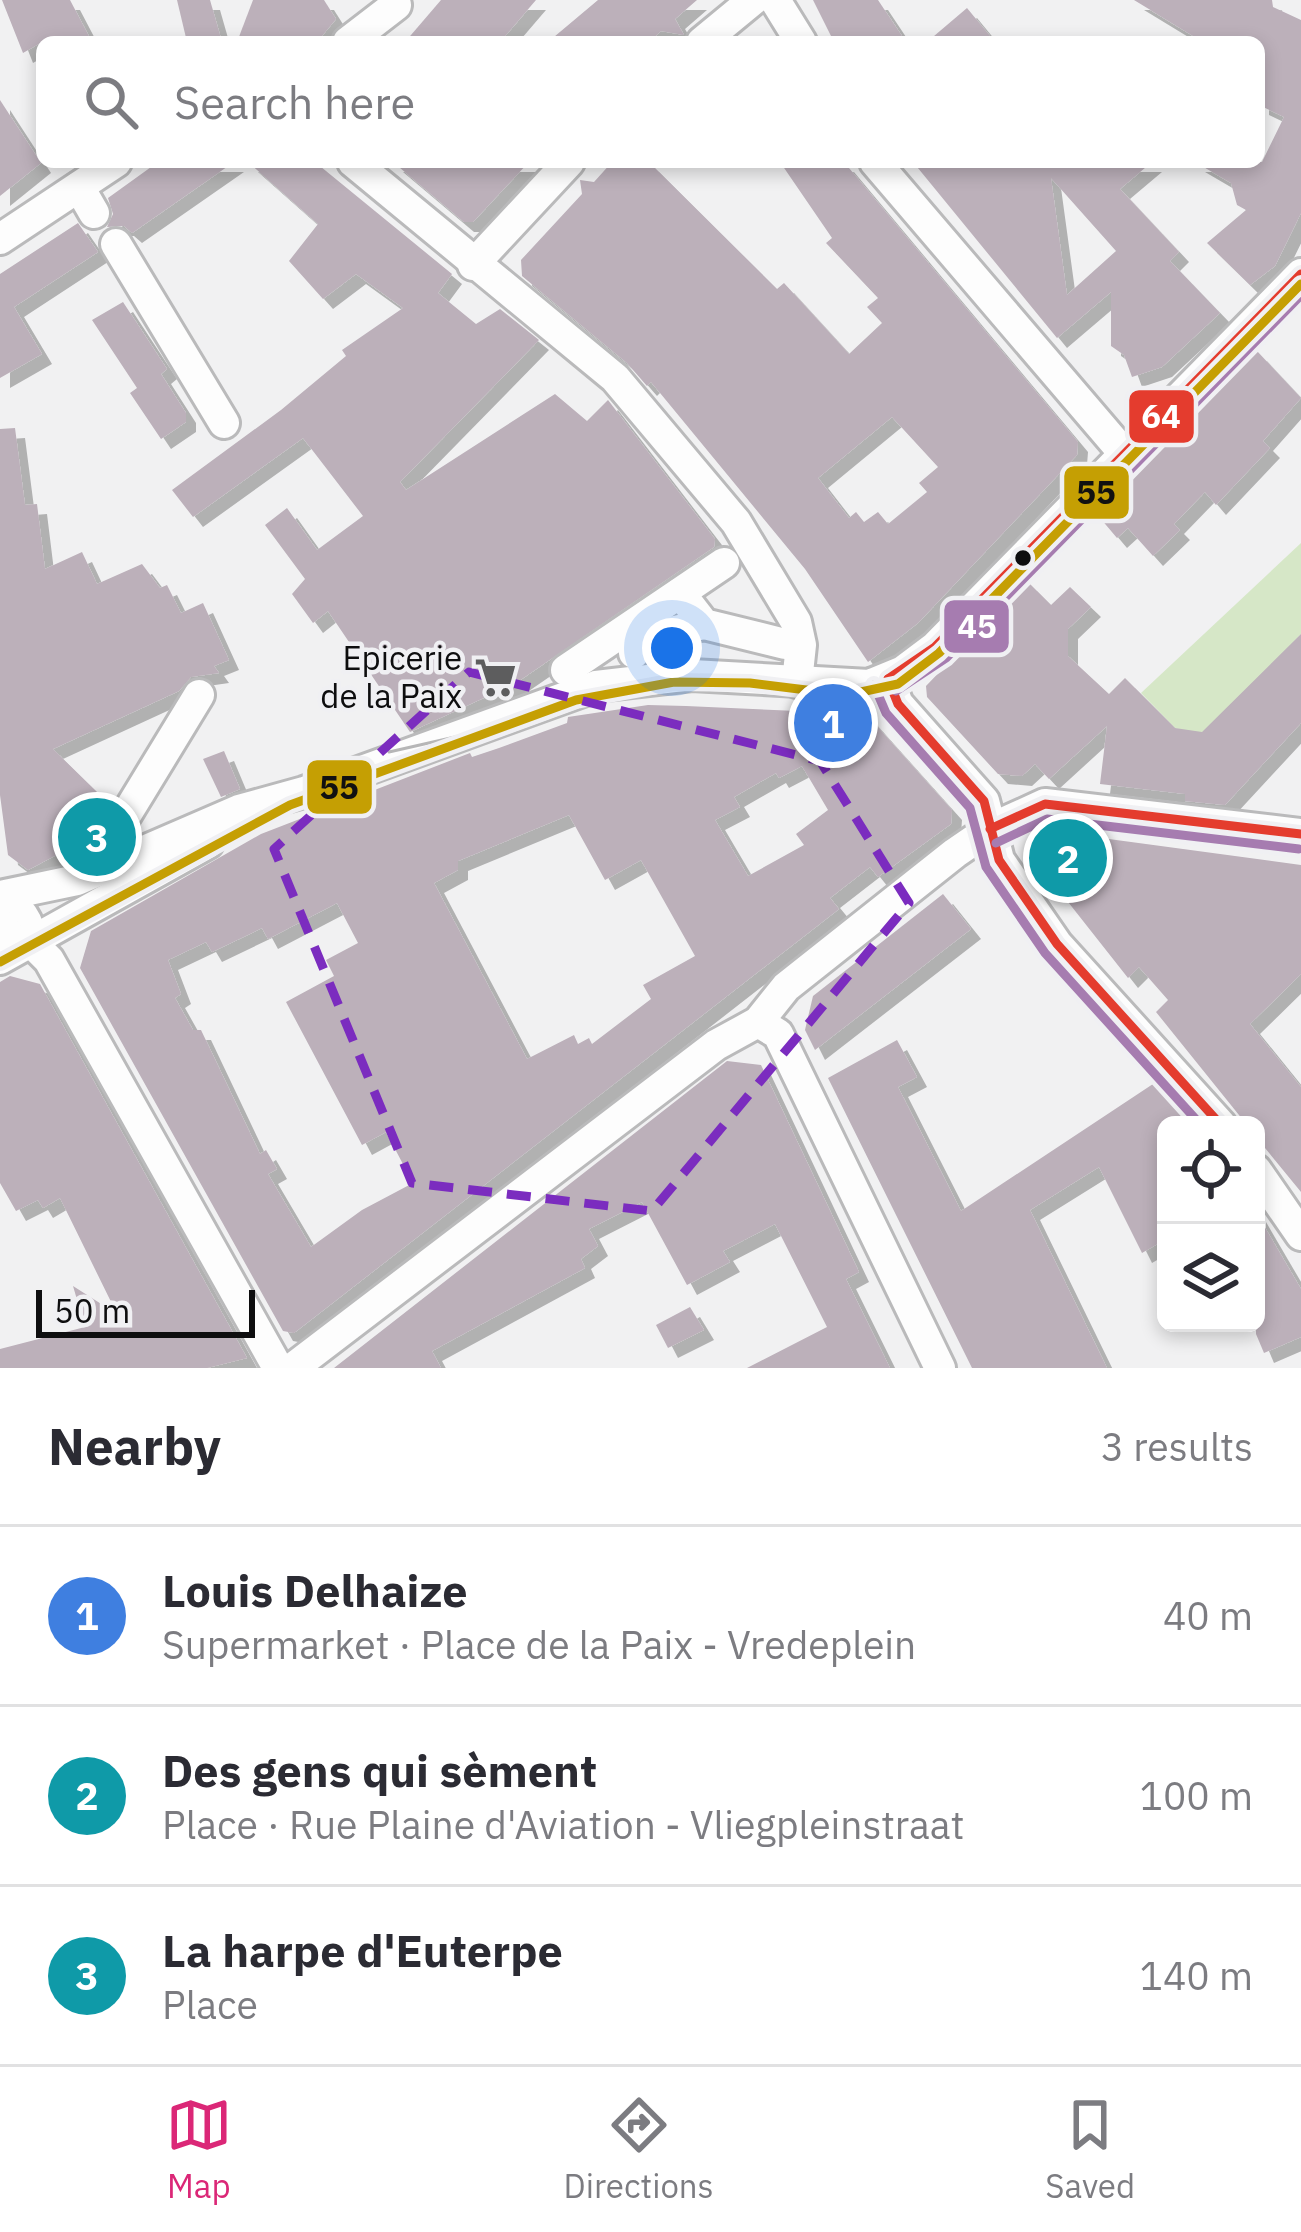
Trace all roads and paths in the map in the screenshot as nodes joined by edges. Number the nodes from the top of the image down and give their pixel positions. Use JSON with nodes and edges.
{"nodes":[{"id":1,"x":753,"y":0,"type":"edge"},
{"id":2,"x":775,"y":0,"type":"edge"},
{"id":3,"x":398,"y":2,"type":"edge"},
{"id":4,"x":356,"y":36,"type":"edge"},
{"id":5,"x":378,"y":36,"type":"edge"},
{"id":6,"x":709,"y":36,"type":"edge"},
{"id":7,"x":797,"y":36,"type":"edge"},
{"id":8,"x":111,"y":168,"type":"edge"},
{"id":9,"x":360,"y":168,"type":"edge"},
{"id":10,"x":563,"y":168,"type":"edge"},
{"id":11,"x":880,"y":168,"type":"edge"},
{"id":12,"x":0,"y":239,"type":"edge"},
{"id":13,"x":116,"y":244,"type":"dead end"},
{"id":14,"x":473,"y":265,"type":"junction"},
{"id":15,"x":1301,"y":274,"type":"edge"},
{"id":16,"x":224,"y":423,"type":"dead end"},
{"id":17,"x":1122,"y":451,"type":"junction"},
{"id":18,"x":724,"y":563,"type":"dead end"},
{"id":19,"x":680,"y":593,"type":"junction"},
{"id":20,"x":704,"y":624,"type":"junction"},
{"id":21,"x":768,"y":645,"type":"dead end"},
{"id":22,"x":634,"y":653,"type":"dead end"},
{"id":23,"x":566,"y":670,"type":"dead end"},
{"id":24,"x":888,"y":679,"type":"junction"},
{"id":25,"x":796,"y":682,"type":"junction"},
{"id":26,"x":199,"y":695,"type":"dead end"},
{"id":27,"x":304,"y":792,"type":"junction"},
{"id":28,"x":990,"y":829,"type":"junction"},
{"id":29,"x":116,"y":833,"type":"dead end"},
{"id":30,"x":1301,"y":834,"type":"edge"},
{"id":31,"x":0,"y":896,"type":"edge"},
{"id":32,"x":0,"y":925,"type":"edge"},
{"id":33,"x":30,"y":941,"type":"junction"},
{"id":34,"x":0,"y":959,"type":"edge"},
{"id":35,"x":758,"y":1022,"type":"junction"},
{"id":36,"x":1213,"y":1116,"type":"edge"},
{"id":37,"x":1265,"y":1184,"type":"edge"},
{"id":38,"x":1301,"y":1235,"type":"edge"},
{"id":39,"x":278,"y":1368,"type":"edge"},
{"id":40,"x":293,"y":1368,"type":"edge"},
{"id":41,"x":940,"y":1368,"type":"edge"}],
"edges":[{"from":1,"to":6,"type":"street"},
{"from":2,"to":7,"type":"street"},
{"from":3,"to":4,"type":"street"},
{"from":3,"to":5,"type":"street"},
{"from":8,"to":12,"type":"street"},
{"from":9,"to":14,"type":"street"},
{"from":10,"to":14,"type":"street"},
{"from":11,"to":17,"type":"street"},
{"from":13,"to":16,"type":"street"},
{"from":14,"to":25,"type":"street"},
{"from":15,"to":17,"type":"street"},
{"from":17,"to":24,"type":"street"},
{"from":18,"to":19,"type":"street"},
{"from":19,"to":20,"type":"street"},
{"from":19,"to":23,"type":"street"},
{"from":20,"to":21,"type":"street"},
{"from":20,"to":22,"type":"street"},
{"from":24,"to":25,"type":"street"},
{"from":24,"to":28,"type":"street"},
{"from":25,"to":27,"type":"street"},
{"from":26,"to":29,"type":"street"},
{"from":27,"to":31,"type":"street"},
{"from":27,"to":33,"type":"street"},
{"from":28,"to":30,"type":"street"},
{"from":28,"to":35,"type":"street"},
{"from":28,"to":36,"type":"street"},
{"from":31,"to":33,"type":"street"},
{"from":32,"to":33,"type":"street"},
{"from":33,"to":34,"type":"street"},
{"from":33,"to":39,"type":"street"},
{"from":35,"to":40,"type":"street"},
{"from":35,"to":41,"type":"street"},
{"from":37,"to":38,"type":"street"}]}
